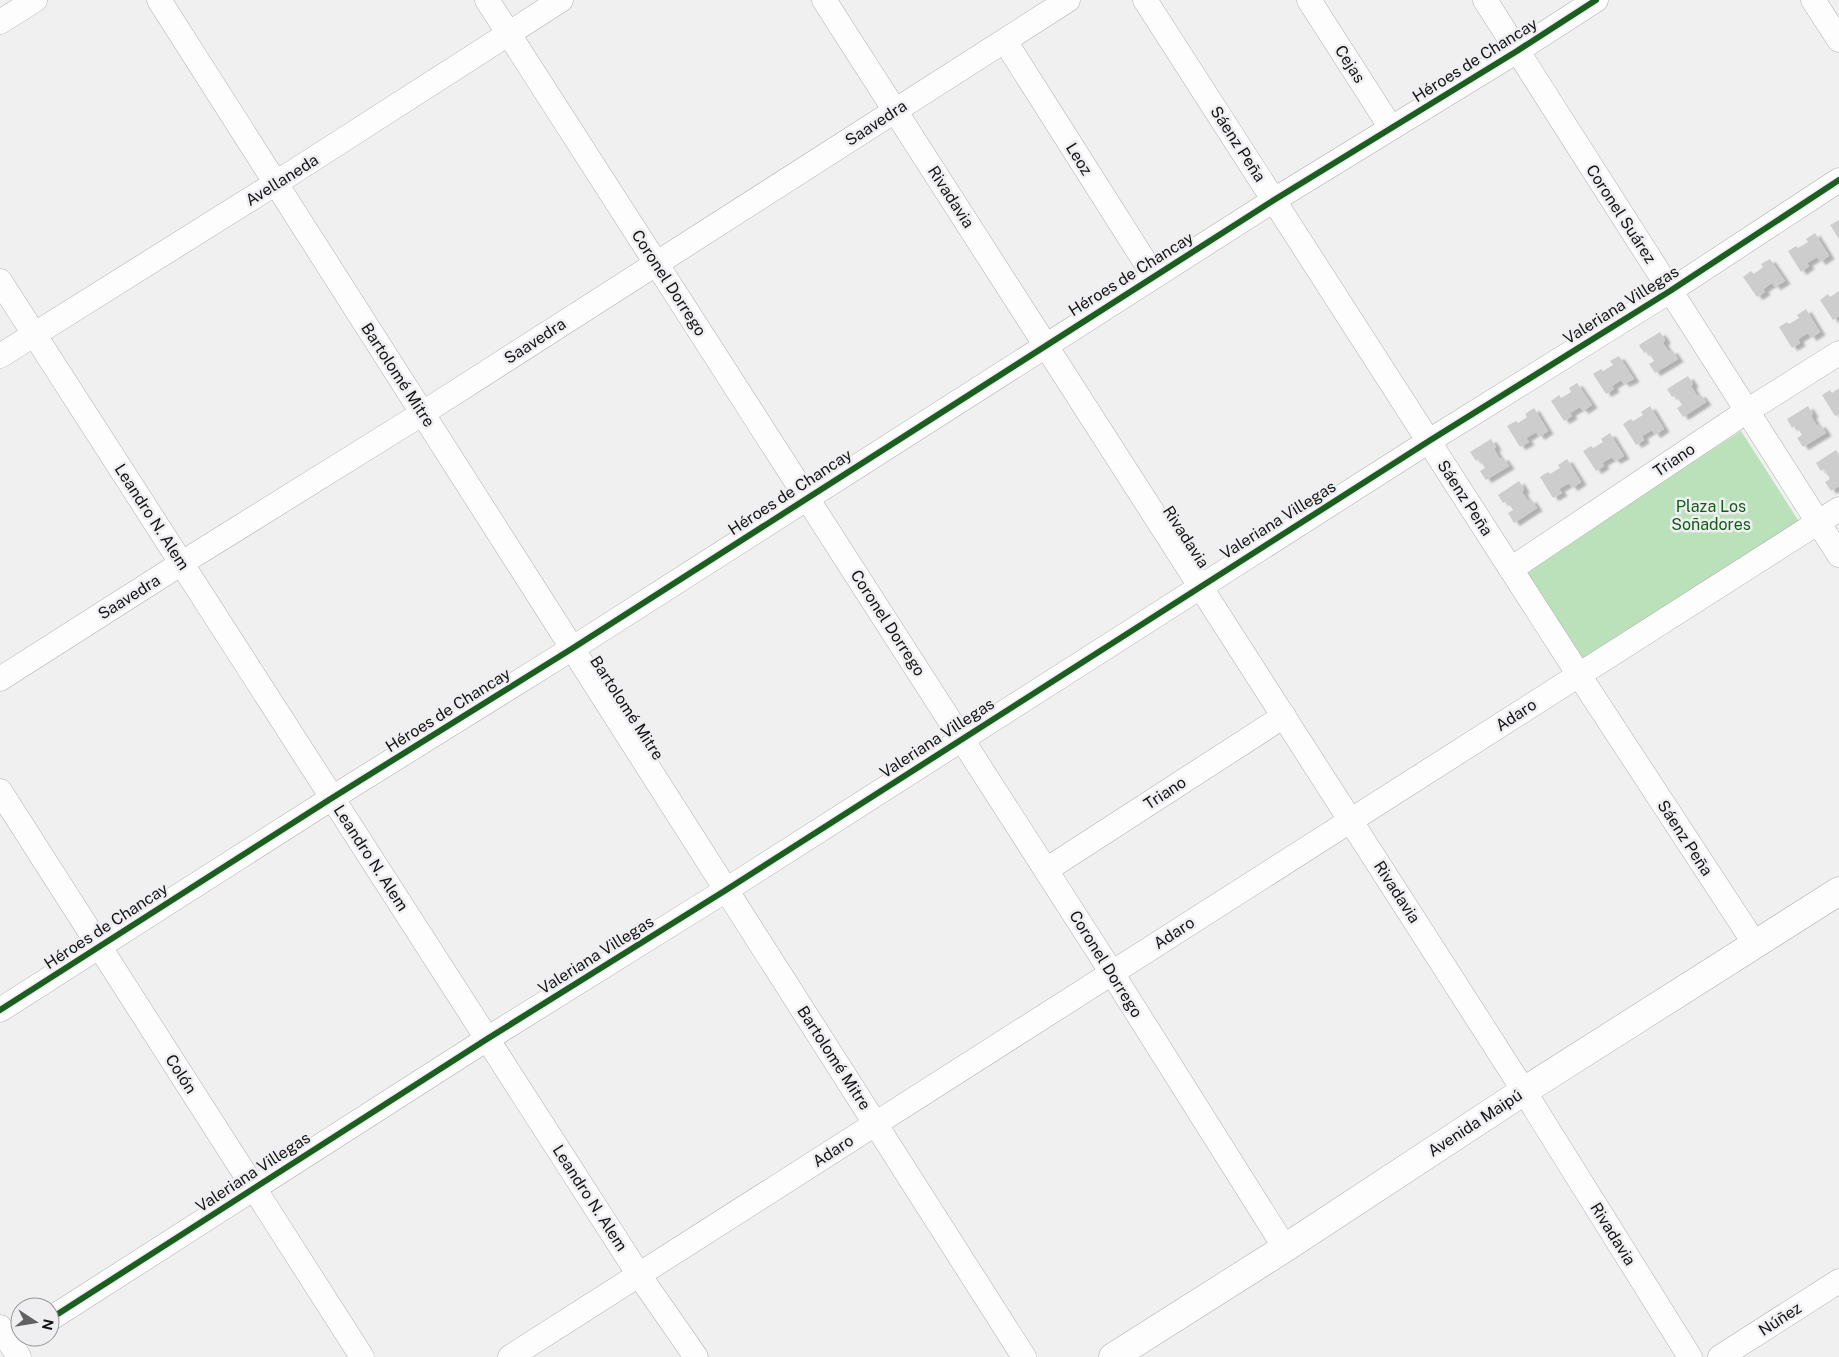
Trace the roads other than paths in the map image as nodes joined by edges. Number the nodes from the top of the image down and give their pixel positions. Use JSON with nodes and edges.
{"nodes":[{"id":1,"x":35,"y":0,"type":"edge"},
{"id":2,"x":159,"y":0,"type":"edge"},
{"id":3,"x":487,"y":0,"type":"edge"},
{"id":4,"x":561,"y":0,"type":"edge"},
{"id":5,"x":825,"y":0,"type":"edge"},
{"id":6,"x":1068,"y":0,"type":"edge"},
{"id":7,"x":1145,"y":0,"type":"edge"},
{"id":8,"x":1309,"y":0,"type":"edge"},
{"id":9,"x":1484,"y":0,"type":"edge"},
{"id":10,"x":1596,"y":0,"type":"edge"},
{"id":11,"x":1813,"y":0,"type":"edge"},
{"id":12,"x":0,"y":22,"type":"edge"},
{"id":13,"x":509,"y":34,"type":"junction"},
{"id":14,"x":1839,"y":40,"type":"edge"},
{"id":15,"x":1005,"y":41,"type":"junction"},
{"id":16,"x":1517,"y":51,"type":"junction"},
{"id":17,"x":895,"y":110,"type":"junction"},
{"id":18,"x":1391,"y":128,"type":"junction"},
{"id":19,"x":1839,"y":180,"type":"edge"},
{"id":20,"x":276,"y":184,"type":"junction"},
{"id":21,"x":1274,"y":200,"type":"junction"},
{"id":22,"x":656,"y":263,"type":"junction"},
{"id":23,"x":1154,"y":276,"type":"junction"},
{"id":24,"x":0,"y":280,"type":"edge"},
{"id":25,"x":1670,"y":291,"type":"junction"},
{"id":26,"x":34,"y":334,"type":"junction"},
{"id":27,"x":1046,"y":345,"type":"junction"},
{"id":28,"x":1839,"y":353,"type":"edge"},
{"id":29,"x":0,"y":356,"type":"edge"},
{"id":30,"x":1747,"y":411,"type":"junction"},
{"id":31,"x":423,"y":413,"type":"junction"},
{"id":32,"x":1429,"y":441,"type":"junction"},
{"id":33,"x":807,"y":497,"type":"junction"},
{"id":34,"x":1839,"y":509,"type":"edge"},
{"id":35,"x":1818,"y":522,"type":"junction"},
{"id":36,"x":1839,"y":555,"type":"edge"},
{"id":37,"x":182,"y":563,"type":"junction"},
{"id":38,"x":1511,"y":568,"type":"junction"},
{"id":39,"x":1201,"y":586,"type":"junction"},
{"id":40,"x":573,"y":648,"type":"junction"},
{"id":41,"x":1579,"y":675,"type":"junction"},
{"id":42,"x":0,"y":679,"type":"edge"},
{"id":43,"x":1284,"y":716,"type":"junction"},
{"id":44,"x":961,"y":738,"type":"junction"},
{"id":45,"x":0,"y":791,"type":"edge"},
{"id":46,"x":332,"y":798,"type":"junction"},
{"id":47,"x":1351,"y":820,"type":"junction"},
{"id":48,"x":1046,"y":870,"type":"junction"},
{"id":49,"x":726,"y":890,"type":"junction"},
{"id":50,"x":1839,"y":891,"type":"edge"},
{"id":51,"x":1754,"y":944,"type":"junction"},
{"id":52,"x":99,"y":946,"type":"junction"},
{"id":53,"x":1112,"y":973,"type":"junction"},
{"id":54,"x":0,"y":1010,"type":"edge"},
{"id":55,"x":487,"y":1039,"type":"junction"},
{"id":56,"x":1524,"y":1091,"type":"junction"},
{"id":57,"x":875,"y":1124,"type":"junction"},
{"id":58,"x":254,"y":1187,"type":"junction"},
{"id":59,"x":1285,"y":1248,"type":"junction"},
{"id":60,"x":639,"y":1275,"type":"junction"},
{"id":61,"x":1839,"y":1281,"type":"edge"},
{"id":62,"x":60,"y":1313,"type":"edge"},
{"id":63,"x":362,"y":1357,"type":"edge"},
{"id":64,"x":510,"y":1357,"type":"edge"},
{"id":65,"x":696,"y":1357,"type":"edge"},
{"id":66,"x":1024,"y":1357,"type":"edge"},
{"id":67,"x":1113,"y":1357,"type":"edge"},
{"id":68,"x":1690,"y":1357,"type":"edge"},
{"id":69,"x":1720,"y":1357,"type":"edge"}],
"edges":[{"from":1,"to":12,"type":"street"},
{"from":2,"to":20,"type":"street","name":"Bartolomé Mitre"},
{"from":3,"to":13,"type":"street","name":"Coronel Dorrego"},
{"from":4,"to":13,"type":"street","name":"Avellaneda"},
{"from":5,"to":17,"type":"street","name":"Rivadavia"},
{"from":6,"to":15,"type":"street","name":"Saavedra"},
{"from":7,"to":21,"type":"street","name":"Sáenz Peña"},
{"from":8,"to":18,"type":"street","name":"Cejas"},
{"from":9,"to":16,"type":"street","name":"Coronel Suárez"},
{"from":10,"to":16,"type":"street","name":"Héroes de Chancay"},
{"from":11,"to":14,"type":"street"},
{"from":13,"to":20,"type":"street","name":"Avellaneda"},
{"from":13,"to":22,"type":"street","name":"Coronel Dorrego"},
{"from":15,"to":17,"type":"street","name":"Saavedra"},
{"from":15,"to":23,"type":"street","name":"Leoz"},
{"from":16,"to":18,"type":"street","name":"Héroes de Chancay"},
{"from":16,"to":25,"type":"street","name":"Coronel Suárez"},
{"from":17,"to":22,"type":"street","name":"Saavedra"},
{"from":17,"to":27,"type":"street","name":"Rivadavia"},
{"from":18,"to":21,"type":"street","name":"Héroes de Chancay"},
{"from":19,"to":25,"type":"street","name":"Valeriana Villegas"},
{"from":20,"to":26,"type":"street","name":"Avellaneda"},
{"from":20,"to":31,"type":"street","name":"Bartolomé Mitre"},
{"from":21,"to":23,"type":"street","name":"Héroes de Chancay"},
{"from":21,"to":32,"type":"street","name":"Sáenz Peña"},
{"from":22,"to":31,"type":"street","name":"Saavedra"},
{"from":22,"to":33,"type":"street","name":"Coronel Dorrego"},
{"from":23,"to":27,"type":"street","name":"Héroes de Chancay"},
{"from":24,"to":26,"type":"street","name":"Leandro N. Alem"},
{"from":25,"to":30,"type":"street","name":"Coronel Suárez"},
{"from":25,"to":32,"type":"street","name":"Valeriana Villegas"},
{"from":26,"to":29,"type":"street","name":"Avellaneda"},
{"from":26,"to":37,"type":"street","name":"Leandro N. Alem"},
{"from":27,"to":33,"type":"street","name":"Héroes de Chancay"},
{"from":27,"to":39,"type":"street","name":"Rivadavia"},
{"from":28,"to":30,"type":"street","name":"Triano"},
{"from":30,"to":35,"type":"street","name":"Coronel Suárez"},
{"from":30,"to":38,"type":"street","name":"Triano"},
{"from":31,"to":37,"type":"street","name":"Saavedra"},
{"from":31,"to":40,"type":"street","name":"Bartolomé Mitre"},
{"from":32,"to":38,"type":"street","name":"Sáenz Peña"},
{"from":32,"to":39,"type":"street","name":"Valeriana Villegas"},
{"from":33,"to":40,"type":"street","name":"Héroes de Chancay"},
{"from":33,"to":44,"type":"street","name":"Coronel Dorrego"},
{"from":34,"to":35,"type":"street","name":"Adaro"},
{"from":35,"to":36,"type":"street","name":"Coronel Suárez"},
{"from":35,"to":41,"type":"street","name":"Adaro"},
{"from":37,"to":42,"type":"street","name":"Saavedra"},
{"from":37,"to":46,"type":"street","name":"Leandro N. Alem"},
{"from":38,"to":41,"type":"street","name":"Sáenz Peña"},
{"from":39,"to":43,"type":"street","name":"Rivadavia"},
{"from":39,"to":44,"type":"street","name":"Valeriana Villegas"},
{"from":40,"to":46,"type":"street","name":"Héroes de Chancay"},
{"from":40,"to":49,"type":"street","name":"Bartolomé Mitre"},
{"from":41,"to":47,"type":"street","name":"Adaro"},
{"from":41,"to":51,"type":"street","name":"Sáenz Peña"},
{"from":43,"to":47,"type":"street","name":"Rivadavia"},
{"from":43,"to":48,"type":"street","name":"Triano"},
{"from":44,"to":48,"type":"street","name":"Coronel Dorrego"},
{"from":44,"to":49,"type":"street","name":"Valeriana Villegas"},
{"from":45,"to":52,"type":"street","name":"Colón"},
{"from":46,"to":52,"type":"street","name":"Héroes de Chancay"},
{"from":46,"to":55,"type":"street","name":"Leandro N. Alem"},
{"from":47,"to":53,"type":"street","name":"Adaro"},
{"from":47,"to":56,"type":"street","name":"Rivadavia"},
{"from":48,"to":53,"type":"street","name":"Coronel Dorrego"},
{"from":49,"to":55,"type":"street","name":"Valeriana Villegas"},
{"from":49,"to":57,"type":"street","name":"Bartolomé Mitre"},
{"from":50,"to":51,"type":"main road","name":"Avenida Maipú"},
{"from":51,"to":56,"type":"main road","name":"Avenida Maipú"},
{"from":52,"to":54,"type":"street","name":"Héroes de Chancay"},
{"from":52,"to":58,"type":"street","name":"Colón"},
{"from":53,"to":57,"type":"street","name":"Adaro"},
{"from":53,"to":59,"type":"street","name":"Coronel Dorrego"},
{"from":55,"to":58,"type":"street","name":"Valeriana Villegas"},
{"from":55,"to":60,"type":"street","name":"Leandro N. Alem"},
{"from":56,"to":59,"type":"main road","name":"Avenida Maipú"},
{"from":56,"to":68,"type":"street","name":"Rivadavia"},
{"from":57,"to":60,"type":"street","name":"Adaro"},
{"from":57,"to":66,"type":"street","name":"Bartolomé Mitre"},
{"from":58,"to":62,"type":"street","name":"Valeriana Villegas"},
{"from":58,"to":63,"type":"street","name":"Colón"},
{"from":59,"to":67,"type":"main road","name":"Avenida Maipú"},
{"from":60,"to":64,"type":"street","name":"Adaro"},
{"from":60,"to":65,"type":"street","name":"Leandro N. Alem"},
{"from":61,"to":69,"type":"street","name":"Núñez"}]}
